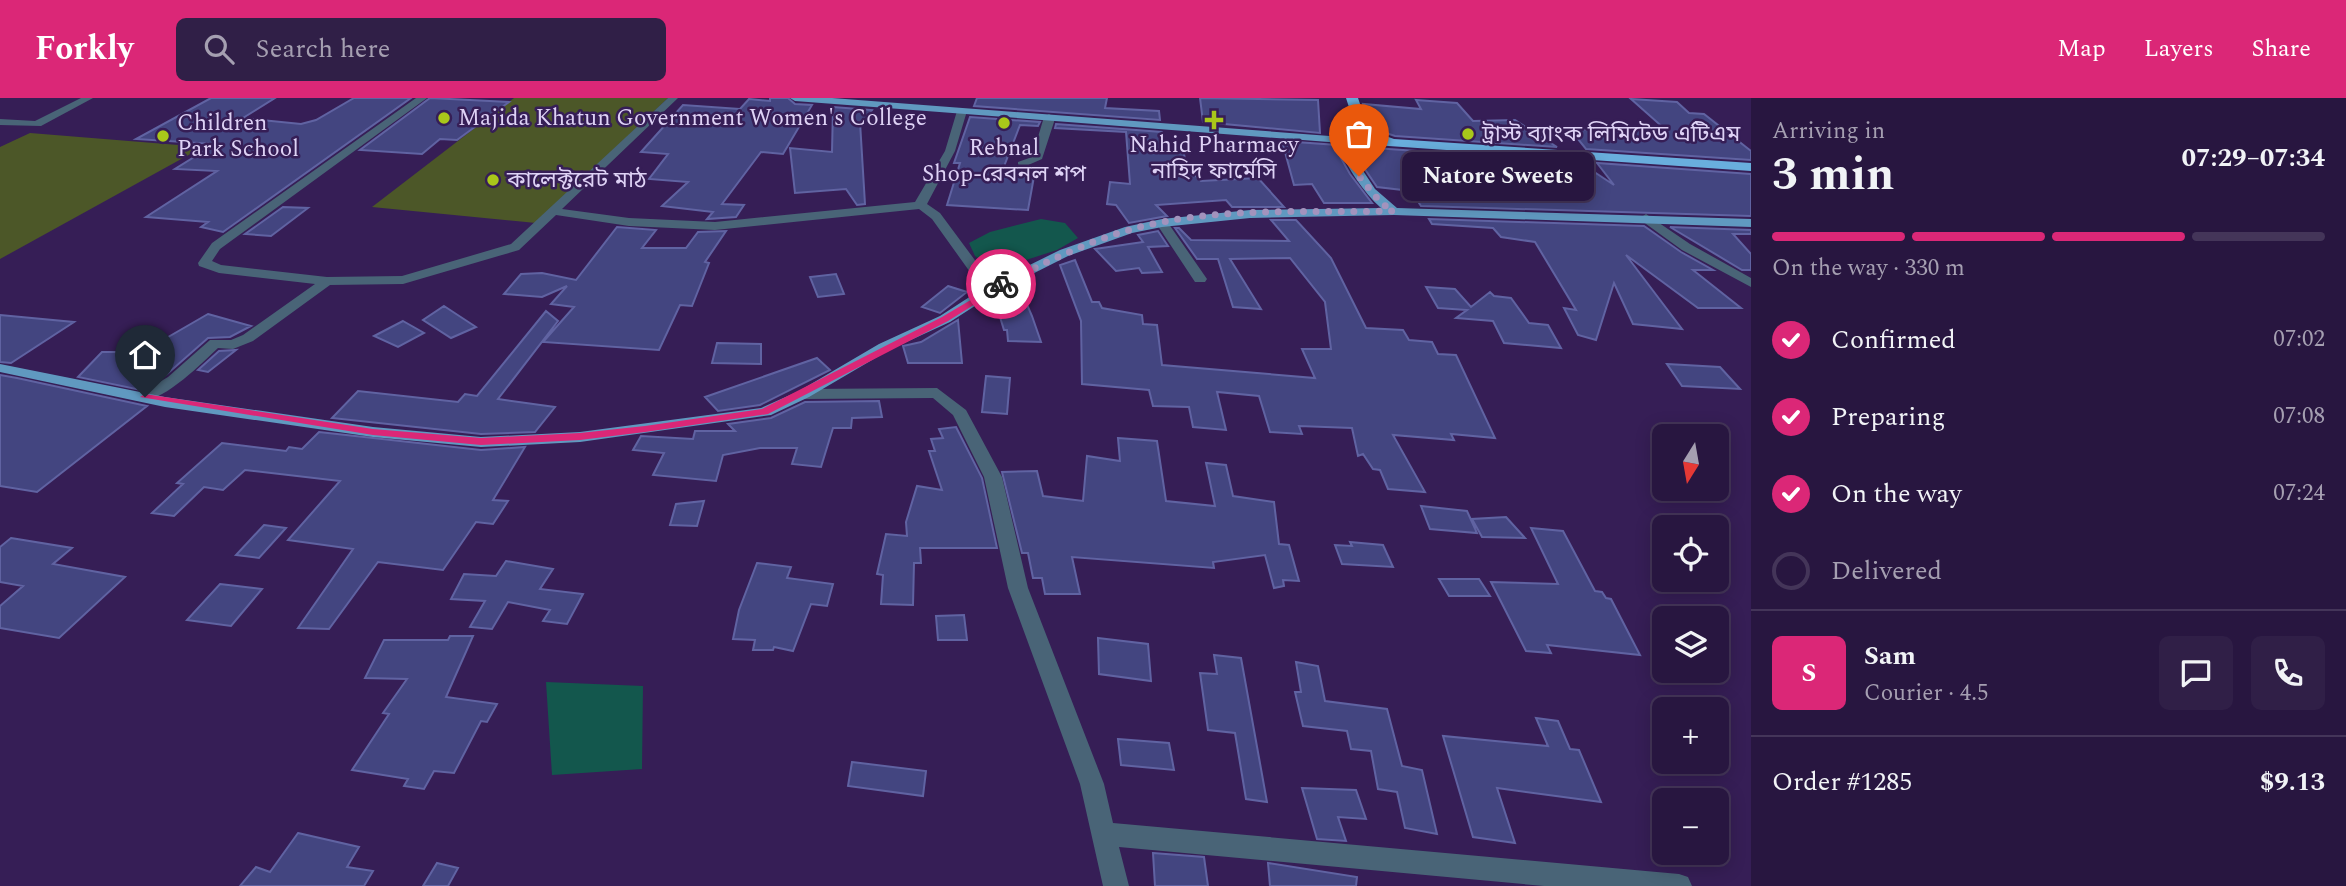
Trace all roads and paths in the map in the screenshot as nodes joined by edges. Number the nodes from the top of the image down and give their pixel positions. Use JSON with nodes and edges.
{"nodes":[{"id":1,"x":88,"y":98,"type":"edge"},
{"id":2,"x":422,"y":98,"type":"edge"},
{"id":3,"x":673,"y":98,"type":"edge"},
{"id":4,"x":795,"y":98,"type":"edge"},
{"id":5,"x":1340,"y":98,"type":"edge"},
{"id":6,"x":1352,"y":98,"type":"edge"},
{"id":7,"x":962,"y":111,"type":"junction"},
{"id":8,"x":1049,"y":117,"type":"junction"},
{"id":9,"x":0,"y":122,"type":"edge"},
{"id":10,"x":1369,"y":138,"type":"junction"},
{"id":11,"x":1345,"y":139,"type":"junction"},
{"id":12,"x":1022,"y":164,"type":"dead end"},
{"id":13,"x":1751,"y":167,"type":"edge"},
{"id":14,"x":921,"y":205,"type":"junction"},
{"id":15,"x":554,"y":211,"type":"junction"},
{"id":16,"x":1394,"y":211,"type":"junction"},
{"id":17,"x":1646,"y":218,"type":"junction"},
{"id":18,"x":1167,"y":222,"type":"junction"},
{"id":19,"x":1751,"y":223,"type":"edge"},
{"id":20,"x":1200,"y":279,"type":"dead end"},
{"id":21,"x":327,"y":281,"type":"junction"},
{"id":22,"x":1751,"y":284,"type":"edge"},
{"id":23,"x":990,"y":290,"type":"junction"},
{"id":24,"x":0,"y":368,"type":"edge"},
{"id":25,"x":804,"y":394,"type":"junction"},
{"id":26,"x":145,"y":397,"type":"junction"},
{"id":27,"x":1103,"y":834,"type":"junction"},
{"id":28,"x":1116,"y":886,"type":"edge"},
{"id":29,"x":1679,"y":886,"type":"edge"}],
"edges":[{"from":1,"to":9,"type":"street"},
{"from":2,"to":21,"type":"street"},
{"from":3,"to":15,"type":"street"},
{"from":4,"to":7,"type":"main road"},
{"from":5,"to":11,"type":"highway"},
{"from":6,"to":10,"type":"highway"},
{"from":7,"to":8,"type":"main road"},
{"from":7,"to":14,"type":"street"},
{"from":8,"to":11,"type":"main road"},
{"from":8,"to":12,"type":"street"},
{"from":10,"to":11,"type":"highway"},
{"from":10,"to":13,"type":"highway"},
{"from":11,"to":16,"type":"main road"},
{"from":14,"to":15,"type":"street"},
{"from":14,"to":23,"type":"street"},
{"from":15,"to":21,"type":"street"},
{"from":16,"to":17,"type":"main road"},
{"from":16,"to":18,"type":"main road"},
{"from":17,"to":19,"type":"main road"},
{"from":17,"to":22,"type":"street"},
{"from":18,"to":20,"type":"street"},
{"from":18,"to":23,"type":"main road"},
{"from":21,"to":26,"type":"street"},
{"from":23,"to":25,"type":"main road"},
{"from":24,"to":26,"type":"main road"},
{"from":25,"to":26,"type":"main road"},
{"from":25,"to":27,"type":"street"},
{"from":27,"to":28,"type":"street"},
{"from":27,"to":29,"type":"street"}]}
